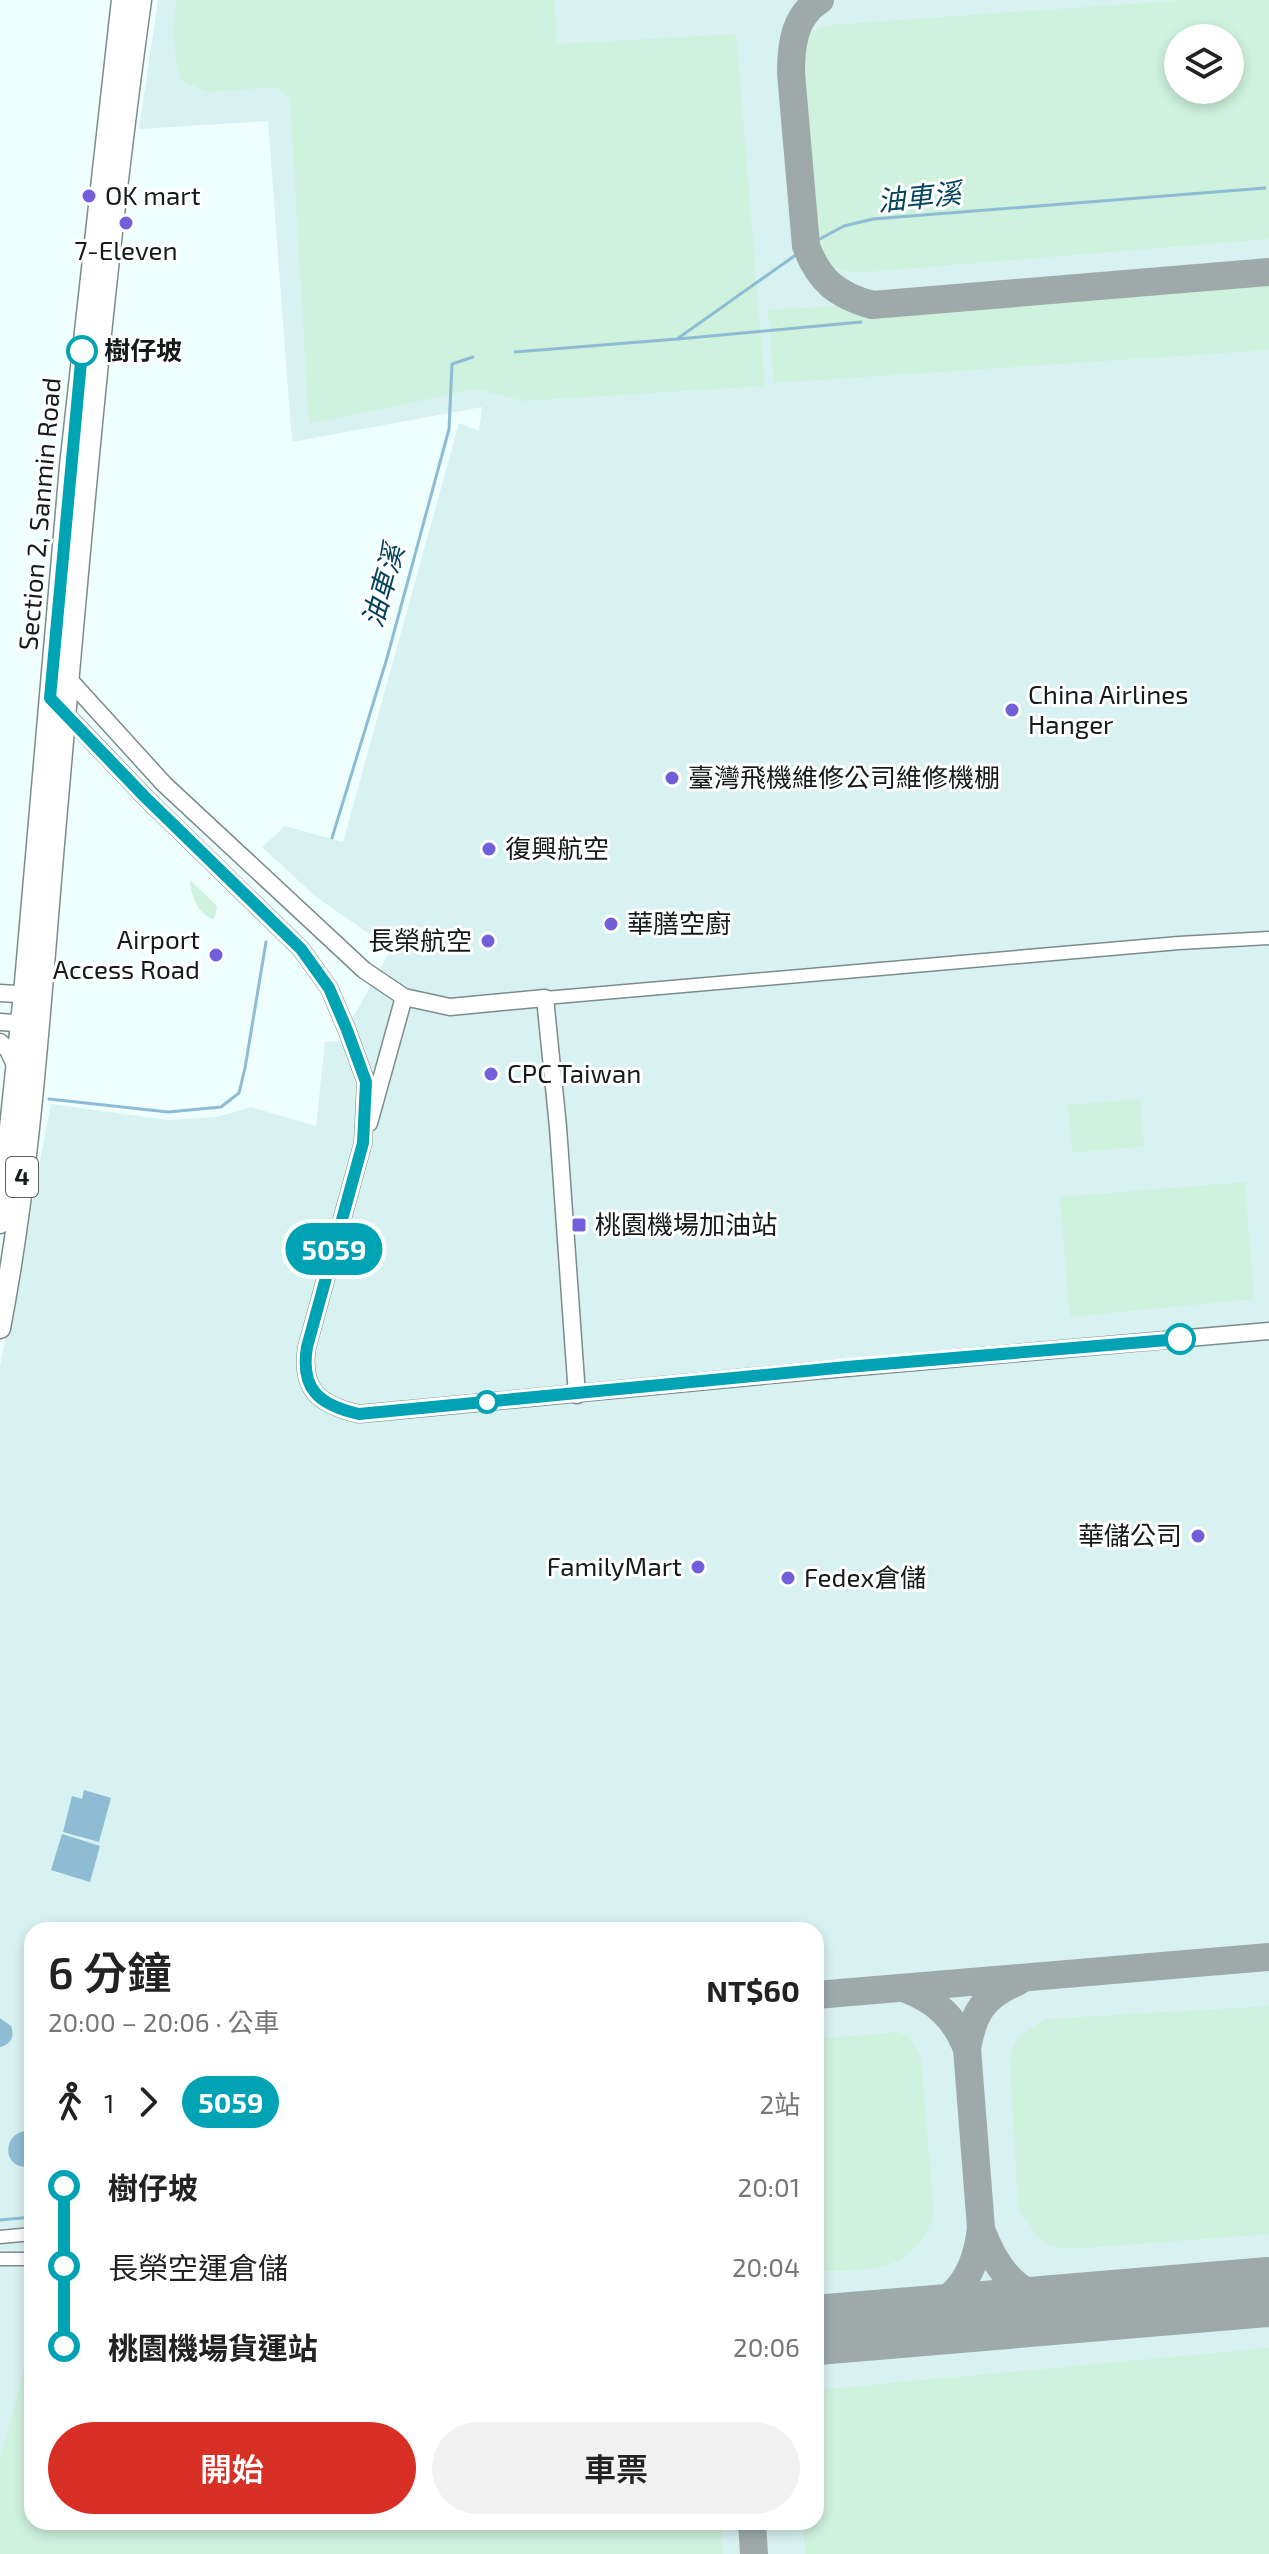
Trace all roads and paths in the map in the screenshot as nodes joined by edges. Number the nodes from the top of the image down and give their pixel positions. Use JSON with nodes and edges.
{"nodes":[{"id":1,"x":122,"y":0,"type":"edge"},
{"id":2,"x":141,"y":0,"type":"edge"},
{"id":3,"x":52,"y":662,"type":"junction"},
{"id":4,"x":69,"y":679,"type":"junction"},
{"id":5,"x":50,"y":698,"type":"junction"},
{"id":6,"x":66,"y":715,"type":"junction"},
{"id":7,"x":1269,"y":938,"type":"edge"},
{"id":8,"x":0,"y":993,"type":"edge"},
{"id":9,"x":33,"y":995,"type":"junction"},
{"id":10,"x":404,"y":997,"type":"junction"},
{"id":11,"x":545,"y":998,"type":"junction"},
{"id":12,"x":0,"y":1022,"type":"edge"},
{"id":13,"x":30,"y":1024,"type":"junction"},
{"id":14,"x":0,"y":1042,"type":"edge"},
{"id":15,"x":17,"y":1069,"type":"junction"},
{"id":16,"x":363,"y":1143,"type":"junction"},
{"id":17,"x":0,"y":1223,"type":"edge"},
{"id":18,"x":0,"y":1328,"type":"edge"},
{"id":19,"x":1269,"y":1331,"type":"edge"},
{"id":20,"x":577,"y":1395,"type":"junction"},
{"id":21,"x":24,"y":2235,"type":"edge"},
{"id":22,"x":0,"y":2237,"type":"edge"},
{"id":23,"x":0,"y":2259,"type":"edge"},
{"id":24,"x":24,"y":2259,"type":"edge"}],
"edges":[{"from":1,"to":3,"type":"main road","name":"Section 2, Sanmin Road","number":"4"},
{"from":2,"to":4,"type":"main road","name":"Section 2, Sanmin Road","number":"4"},
{"from":3,"to":4,"type":"street"},
{"from":3,"to":5,"type":"main road","name":"Section 2, Sanmin Road","number":"4"},
{"from":4,"to":6,"type":"main road","number":"4"},
{"from":4,"to":10,"type":"street"},
{"from":5,"to":6,"type":"street"},
{"from":5,"to":9,"type":"main road","number":"4"},
{"from":6,"to":9,"type":"main road","number":"4"},
{"from":6,"to":16,"type":"street"},
{"from":7,"to":11,"type":"street"},
{"from":8,"to":9,"type":"street"},
{"from":9,"to":13,"type":"main road","number":"4"},
{"from":10,"to":11,"type":"street"},
{"from":10,"to":16,"type":"street"},
{"from":11,"to":20,"type":"street"},
{"from":12,"to":13,"type":"street"},
{"from":13,"to":15,"type":"main road","number":"4"},
{"from":13,"to":18,"type":"main road","number":"4"},
{"from":14,"to":15,"type":"street"},
{"from":15,"to":17,"type":"main road","number":"4"},
{"from":16,"to":20,"type":"street"},
{"from":19,"to":20,"type":"street"},
{"from":21,"to":22,"type":"street"},
{"from":23,"to":24,"type":"street"}]}
